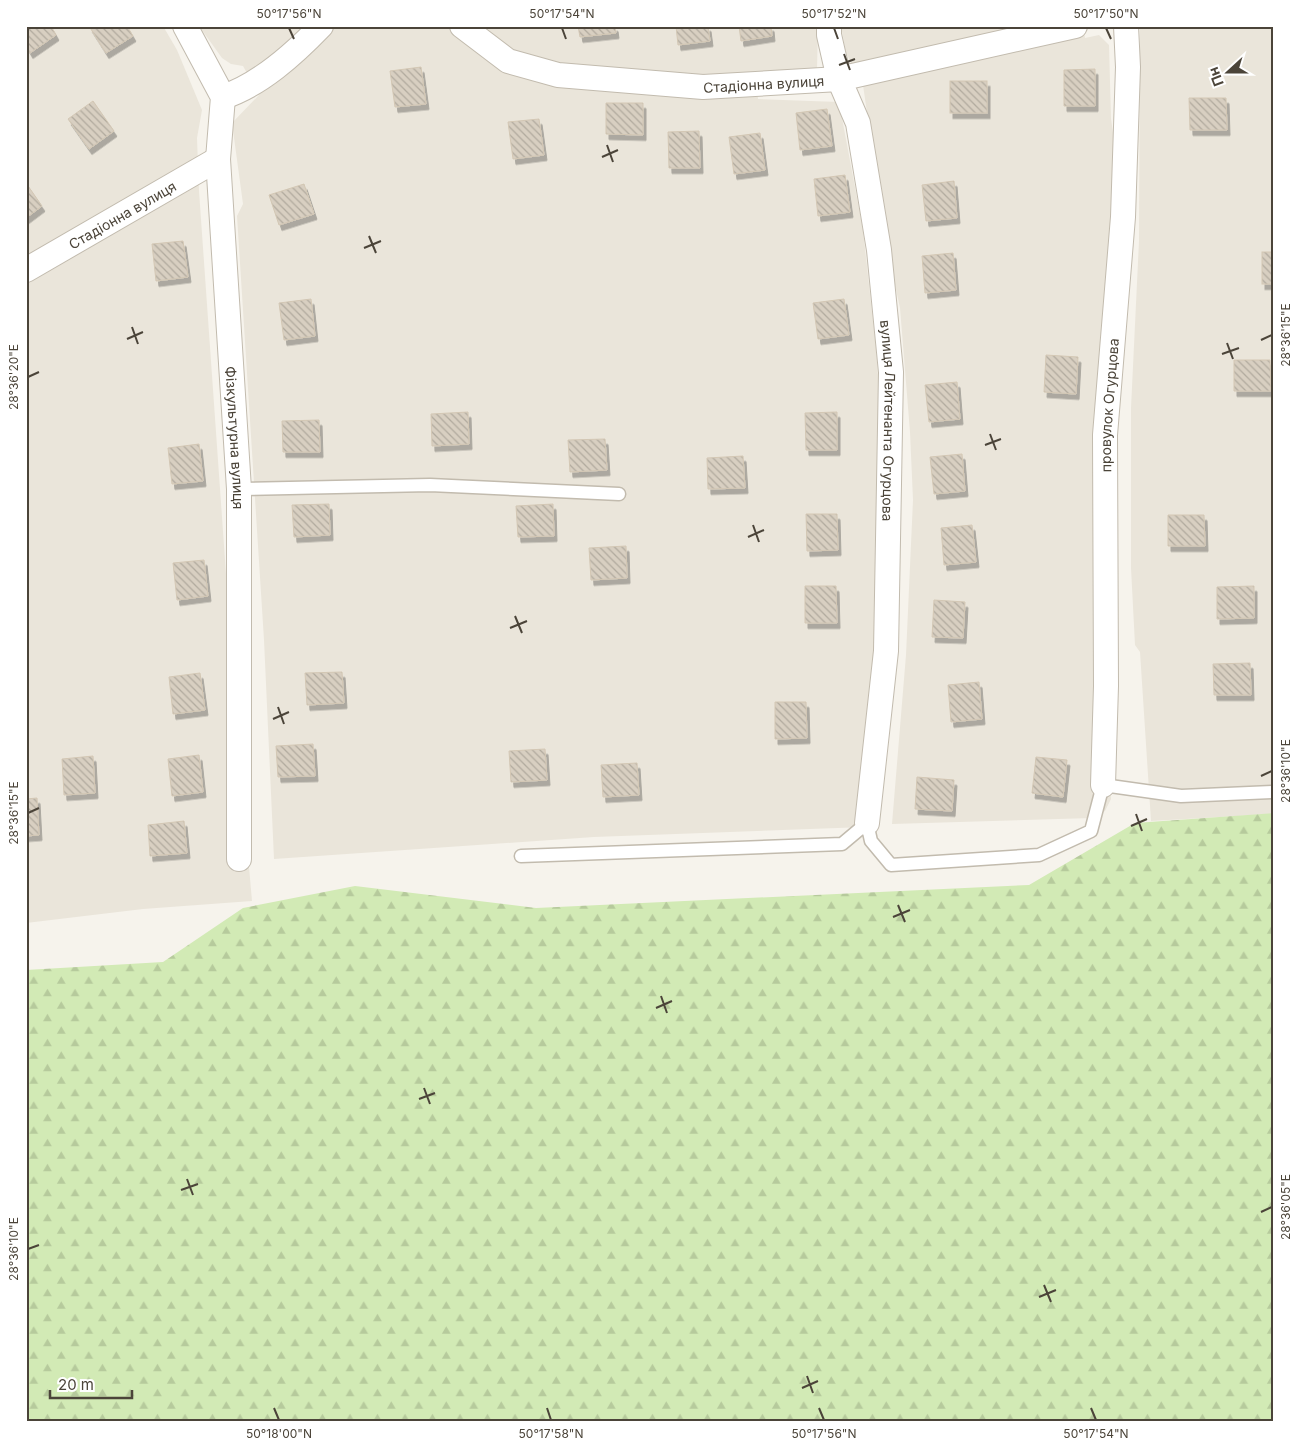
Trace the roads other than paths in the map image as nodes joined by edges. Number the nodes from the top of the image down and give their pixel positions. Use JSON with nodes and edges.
{"nodes":[{"id":1,"x":185,"y":26,"type":"edge"},
{"id":2,"x":321,"y":26,"type":"edge"},
{"id":3,"x":462,"y":26,"type":"edge"},
{"id":4,"x":829,"y":26,"type":"edge"},
{"id":5,"x":1075,"y":26,"type":"edge"},
{"id":6,"x":1126,"y":26,"type":"edge"},
{"id":7,"x":839,"y":79,"type":"junction"},
{"id":8,"x":223,"y":97,"type":"junction"},
{"id":9,"x":218,"y":159,"type":"junction"},
{"id":10,"x":26,"y":270,"type":"edge"},
{"id":11,"x":239,"y":489,"type":"junction"},
{"id":12,"x":619,"y":494,"type":"dead end"},
{"id":13,"x":1103,"y":785,"type":"junction"},
{"id":14,"x":1274,"y":792,"type":"edge"},
{"id":15,"x":867,"y":823,"type":"junction"},
{"id":16,"x":521,"y":856,"type":"dead end"},
{"id":17,"x":239,"y":859,"type":"dead end"}],
"edges":[{"from":1,"to":8,"type":"street"},
{"from":2,"to":8,"type":"street"},
{"from":3,"to":7,"type":"street","name":"Стадіонна вулиця"},
{"from":4,"to":7,"type":"street","name":"вулиця Лейтенанта Огурцова"},
{"from":5,"to":7,"type":"street","name":"Стадіонна вулиця"},
{"from":6,"to":13,"type":"street","name":"провулок Огурцова"},
{"from":7,"to":15,"type":"street","name":"вулиця Лейтенанта Огурцова"},
{"from":8,"to":9,"type":"street","name":"Фізкультурна вулиця"},
{"from":9,"to":10,"type":"street","name":"Стадіонна вулиця"},
{"from":9,"to":11,"type":"street","name":"Фізкультурна вулиця"},
{"from":11,"to":12,"type":"lane"},
{"from":11,"to":17,"type":"street","name":"Фізкультурна вулиця"},
{"from":13,"to":14,"type":"lane"},
{"from":13,"to":15,"type":"lane"},
{"from":15,"to":16,"type":"lane"}]}
